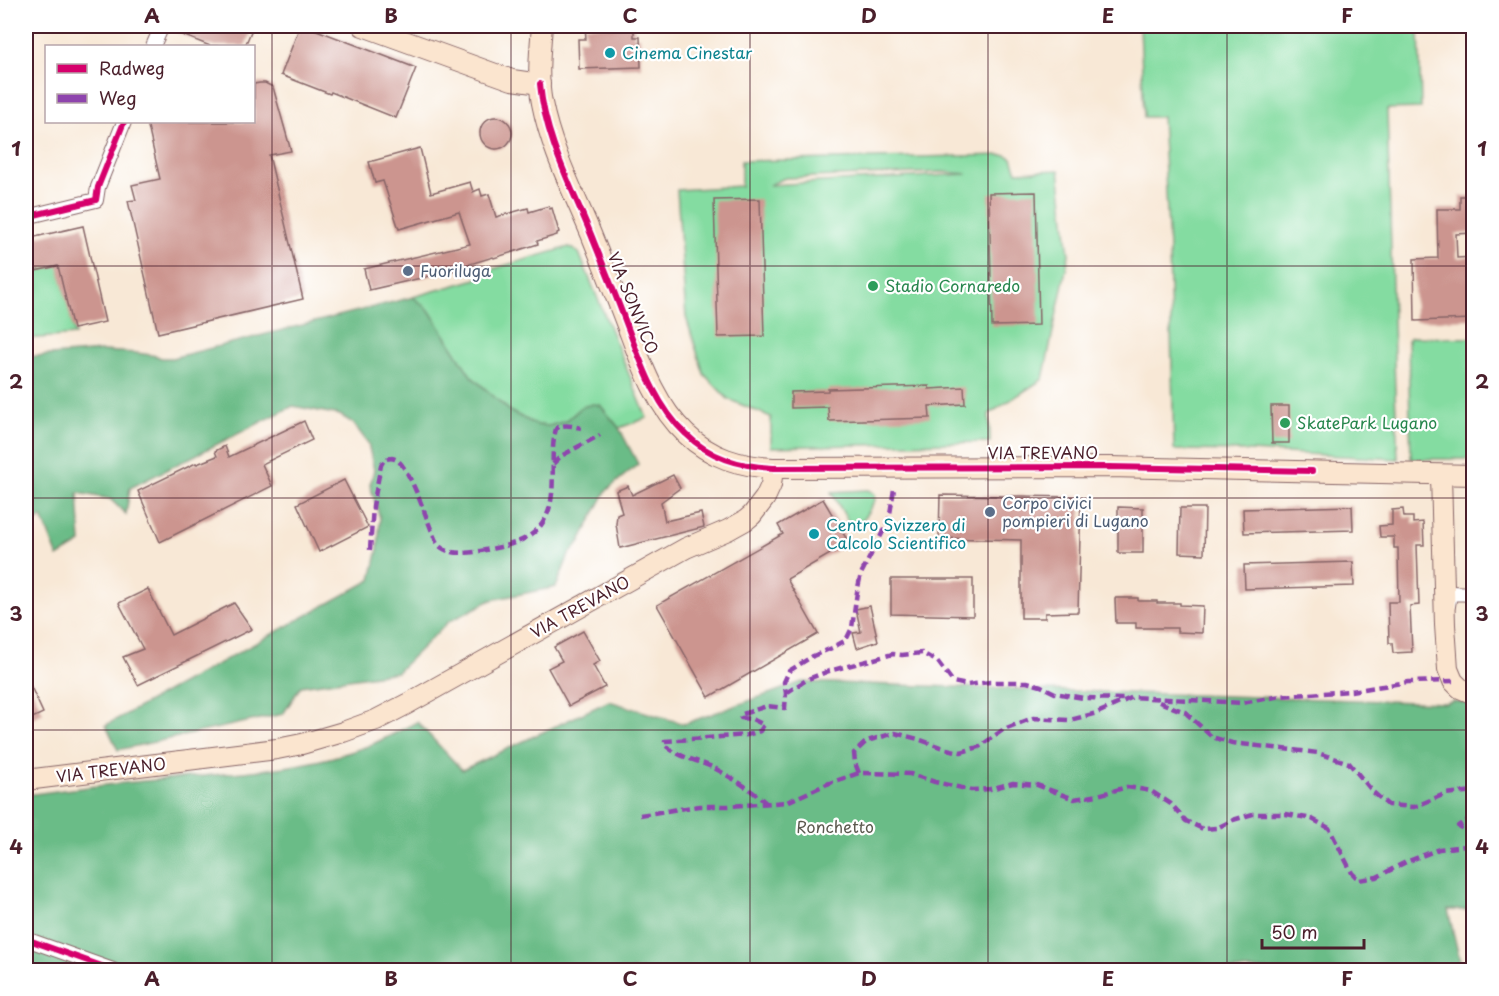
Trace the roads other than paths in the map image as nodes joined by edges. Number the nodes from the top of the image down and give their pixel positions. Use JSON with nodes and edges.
{"nodes":[{"id":1,"x":162,"y":26,"type":"edge"},
{"id":2,"x":363,"y":26,"type":"edge"},
{"id":3,"x":542,"y":26,"type":"edge"},
{"id":4,"x":153,"y":45,"type":"edge"},
{"id":5,"x":540,"y":84,"type":"junction"},
{"id":6,"x":124,"y":123,"type":"edge"},
{"id":7,"x":26,"y":217,"type":"edge"},
{"id":8,"x":773,"y":468,"type":"junction"},
{"id":9,"x":1441,"y":475,"type":"junction"},
{"id":10,"x":1473,"y":475,"type":"edge"},
{"id":11,"x":1473,"y":594,"type":"edge"},
{"id":12,"x":1445,"y":626,"type":"junction"},
{"id":13,"x":1473,"y":694,"type":"edge"},
{"id":14,"x":26,"y":780,"type":"edge"},
{"id":15,"x":26,"y":939,"type":"edge"},
{"id":16,"x":113,"y":970,"type":"edge"}],
"edges":[{"from":1,"to":4,"type":"street"},
{"from":2,"to":5,"type":"main road"},
{"from":3,"to":5,"type":"main road","name":"VIA SONVICO"},
{"from":5,"to":8,"type":"main road","name":"VIA SONVICO"},
{"from":6,"to":7,"type":"street"},
{"from":8,"to":9,"type":"main road","name":"VIA TREVANO"},
{"from":8,"to":14,"type":"main road","name":"VIA TREVANO"},
{"from":9,"to":10,"type":"main road","name":"VIA TREVANO"},
{"from":9,"to":12,"type":"main road"},
{"from":11,"to":12,"type":"street"},
{"from":12,"to":13,"type":"main road"},
{"from":15,"to":16,"type":"street"}]}
